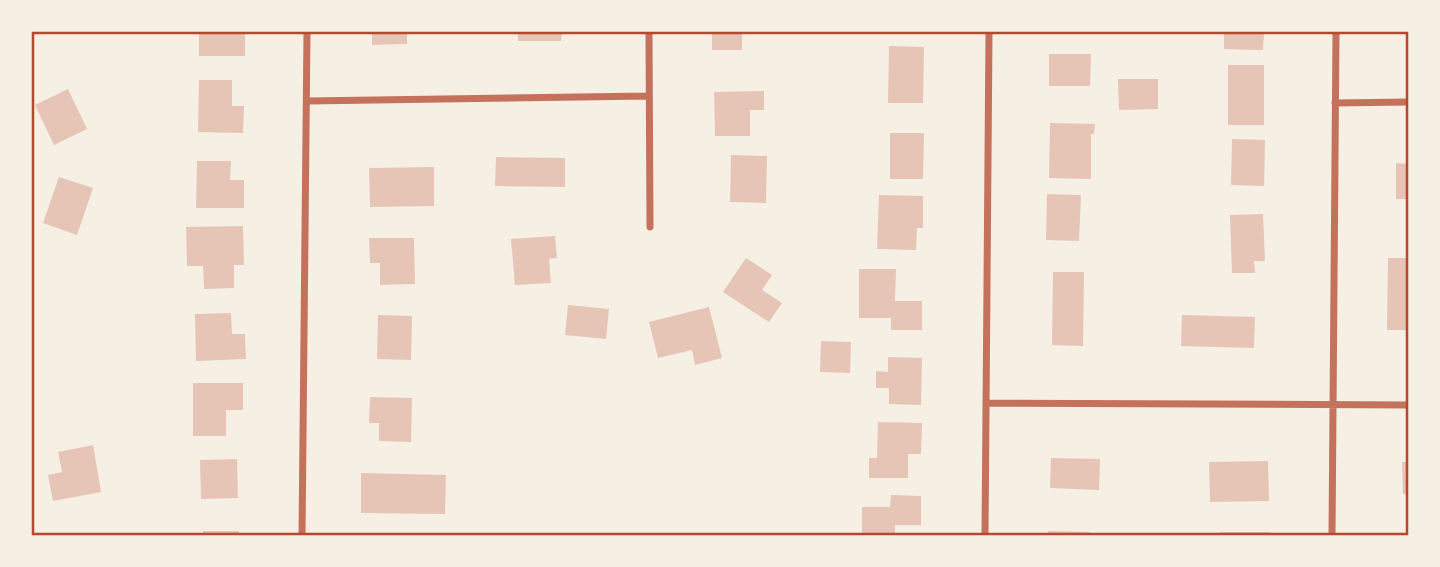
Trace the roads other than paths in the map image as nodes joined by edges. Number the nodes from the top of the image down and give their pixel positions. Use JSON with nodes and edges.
{"nodes":[{"id":1,"x":307,"y":32,"type":"edge"},
{"id":2,"x":649,"y":32,"type":"edge"},
{"id":3,"x":989,"y":32,"type":"edge"},
{"id":4,"x":1336,"y":32,"type":"edge"},
{"id":5,"x":649,"y":96,"type":"junction"},
{"id":6,"x":307,"y":101,"type":"junction"},
{"id":7,"x":1409,"y":102,"type":"edge"},
{"id":8,"x":1335,"y":103,"type":"junction"},
{"id":9,"x":649,"y":227,"type":"dead end"},
{"id":10,"x":986,"y":402,"type":"junction"},
{"id":11,"x":1333,"y":405,"type":"junction"},
{"id":12,"x":1409,"y":405,"type":"edge"},
{"id":13,"x":302,"y":536,"type":"edge"},
{"id":14,"x":985,"y":536,"type":"edge"},
{"id":15,"x":1332,"y":536,"type":"edge"}],
"edges":[{"from":1,"to":6,"type":"street"},
{"from":2,"to":5,"type":"street"},
{"from":3,"to":10,"type":"street"},
{"from":4,"to":8,"type":"street"},
{"from":5,"to":6,"type":"street"},
{"from":5,"to":9,"type":"street"},
{"from":6,"to":13,"type":"street"},
{"from":7,"to":8,"type":"street"},
{"from":8,"to":11,"type":"street"},
{"from":10,"to":11,"type":"street"},
{"from":10,"to":14,"type":"street"},
{"from":11,"to":12,"type":"street"},
{"from":11,"to":15,"type":"street"}]}
